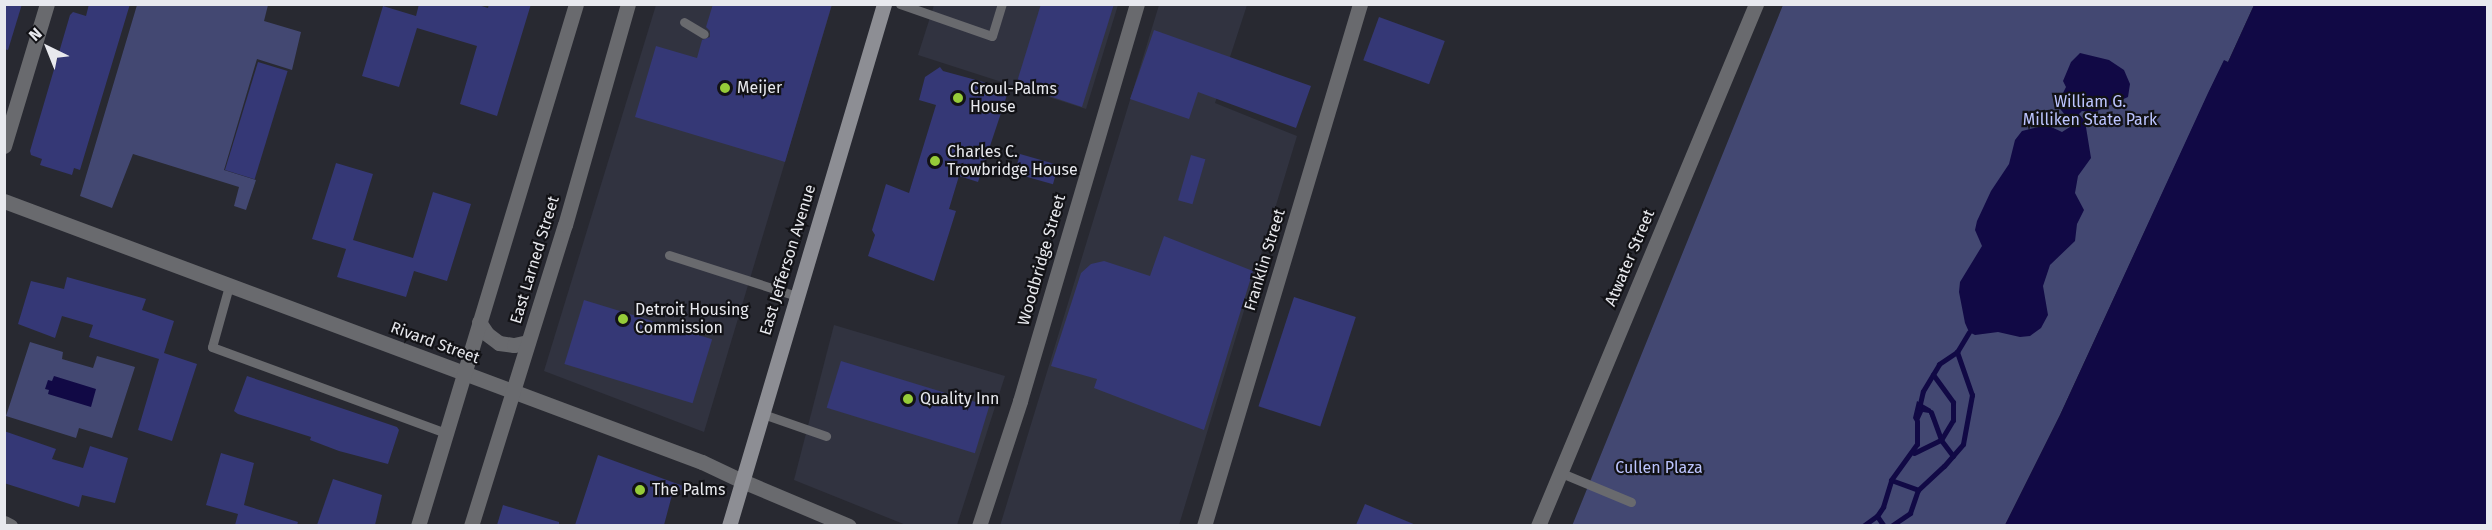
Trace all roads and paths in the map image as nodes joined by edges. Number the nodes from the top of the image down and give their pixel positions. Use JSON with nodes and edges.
{"nodes":[{"id":1,"x":47,"y":4,"type":"edge"},
{"id":2,"x":576,"y":4,"type":"edge"},
{"id":3,"x":628,"y":4,"type":"edge"},
{"id":4,"x":884,"y":4,"type":"edge"},
{"id":5,"x":900,"y":4,"type":"edge"},
{"id":6,"x":1002,"y":4,"type":"edge"},
{"id":7,"x":1137,"y":4,"type":"edge"},
{"id":8,"x":1360,"y":4,"type":"edge"},
{"id":9,"x":1756,"y":4,"type":"edge"},
{"id":10,"x":684,"y":22,"type":"dead end"},
{"id":11,"x":704,"y":34,"type":"dead end"},
{"id":12,"x":4,"y":146,"type":"edge"},
{"id":13,"x":4,"y":201,"type":"edge"},
{"id":14,"x":669,"y":255,"type":"dead end"},
{"id":15,"x":229,"y":286,"type":"junction"},
{"id":16,"x":796,"y":296,"type":"junction"},
{"id":17,"x":479,"y":322,"type":"junction"},
{"id":18,"x":528,"y":342,"type":"junction"},
{"id":19,"x":464,"y":373,"type":"junction"},
{"id":20,"x":513,"y":391,"type":"junction"},
{"id":21,"x":760,"y":413,"type":"junction"},
{"id":22,"x":446,"y":433,"type":"junction"},
{"id":23,"x":826,"y":436,"type":"dead end"},
{"id":24,"x":1559,"y":472,"type":"junction"},
{"id":25,"x":740,"y":480,"type":"junction"},
{"id":26,"x":1631,"y":502,"type":"dead end"},
{"id":27,"x":4,"y":523,"type":"edge"},
{"id":28,"x":10,"y":525,"type":"edge"},
{"id":29,"x":418,"y":525,"type":"edge"},
{"id":30,"x":471,"y":525,"type":"edge"},
{"id":31,"x":729,"y":525,"type":"edge"},
{"id":32,"x":849,"y":525,"type":"edge"},
{"id":33,"x":979,"y":525,"type":"edge"},
{"id":34,"x":1204,"y":525,"type":"edge"},
{"id":35,"x":1538,"y":525,"type":"edge"}],
"edges":[{"from":1,"to":12,"type":"street"},
{"from":2,"to":17,"type":"street"},
{"from":3,"to":18,"type":"street","name":"East Larned Street"},
{"from":4,"to":16,"type":"main road","name":"East Jefferson Avenue"},
{"from":5,"to":6,"type":"lane"},
{"from":7,"to":33,"type":"street","name":"Woodbridge Street"},
{"from":8,"to":34,"type":"street","name":"Franklin Street"},
{"from":9,"to":24,"type":"street","name":"Atwater Street"},
{"from":10,"to":11,"type":"lane"},
{"from":13,"to":15,"type":"street","name":"Rivard Street"},
{"from":14,"to":16,"type":"lane"},
{"from":15,"to":19,"type":"street","name":"Rivard Street"},
{"from":15,"to":22,"type":"lane"},
{"from":16,"to":21,"type":"main road","name":"East Jefferson Avenue"},
{"from":17,"to":18,"type":"street"},
{"from":17,"to":19,"type":"street"},
{"from":18,"to":20,"type":"street","name":"East Larned Street"},
{"from":19,"to":20,"type":"street","name":"Rivard Street"},
{"from":19,"to":22,"type":"street"},
{"from":20,"to":25,"type":"street","name":"Rivard Street"},
{"from":20,"to":30,"type":"street","name":"East Larned Street"},
{"from":21,"to":23,"type":"lane"},
{"from":21,"to":25,"type":"main road","name":"East Jefferson Avenue"},
{"from":22,"to":29,"type":"street"},
{"from":24,"to":26,"type":"lane"},
{"from":24,"to":35,"type":"street","name":"Atwater Street"},
{"from":25,"to":31,"type":"main road","name":"East Jefferson Avenue"},
{"from":25,"to":32,"type":"street","name":"Rivard Street"},
{"from":27,"to":28,"type":"street"}]}
